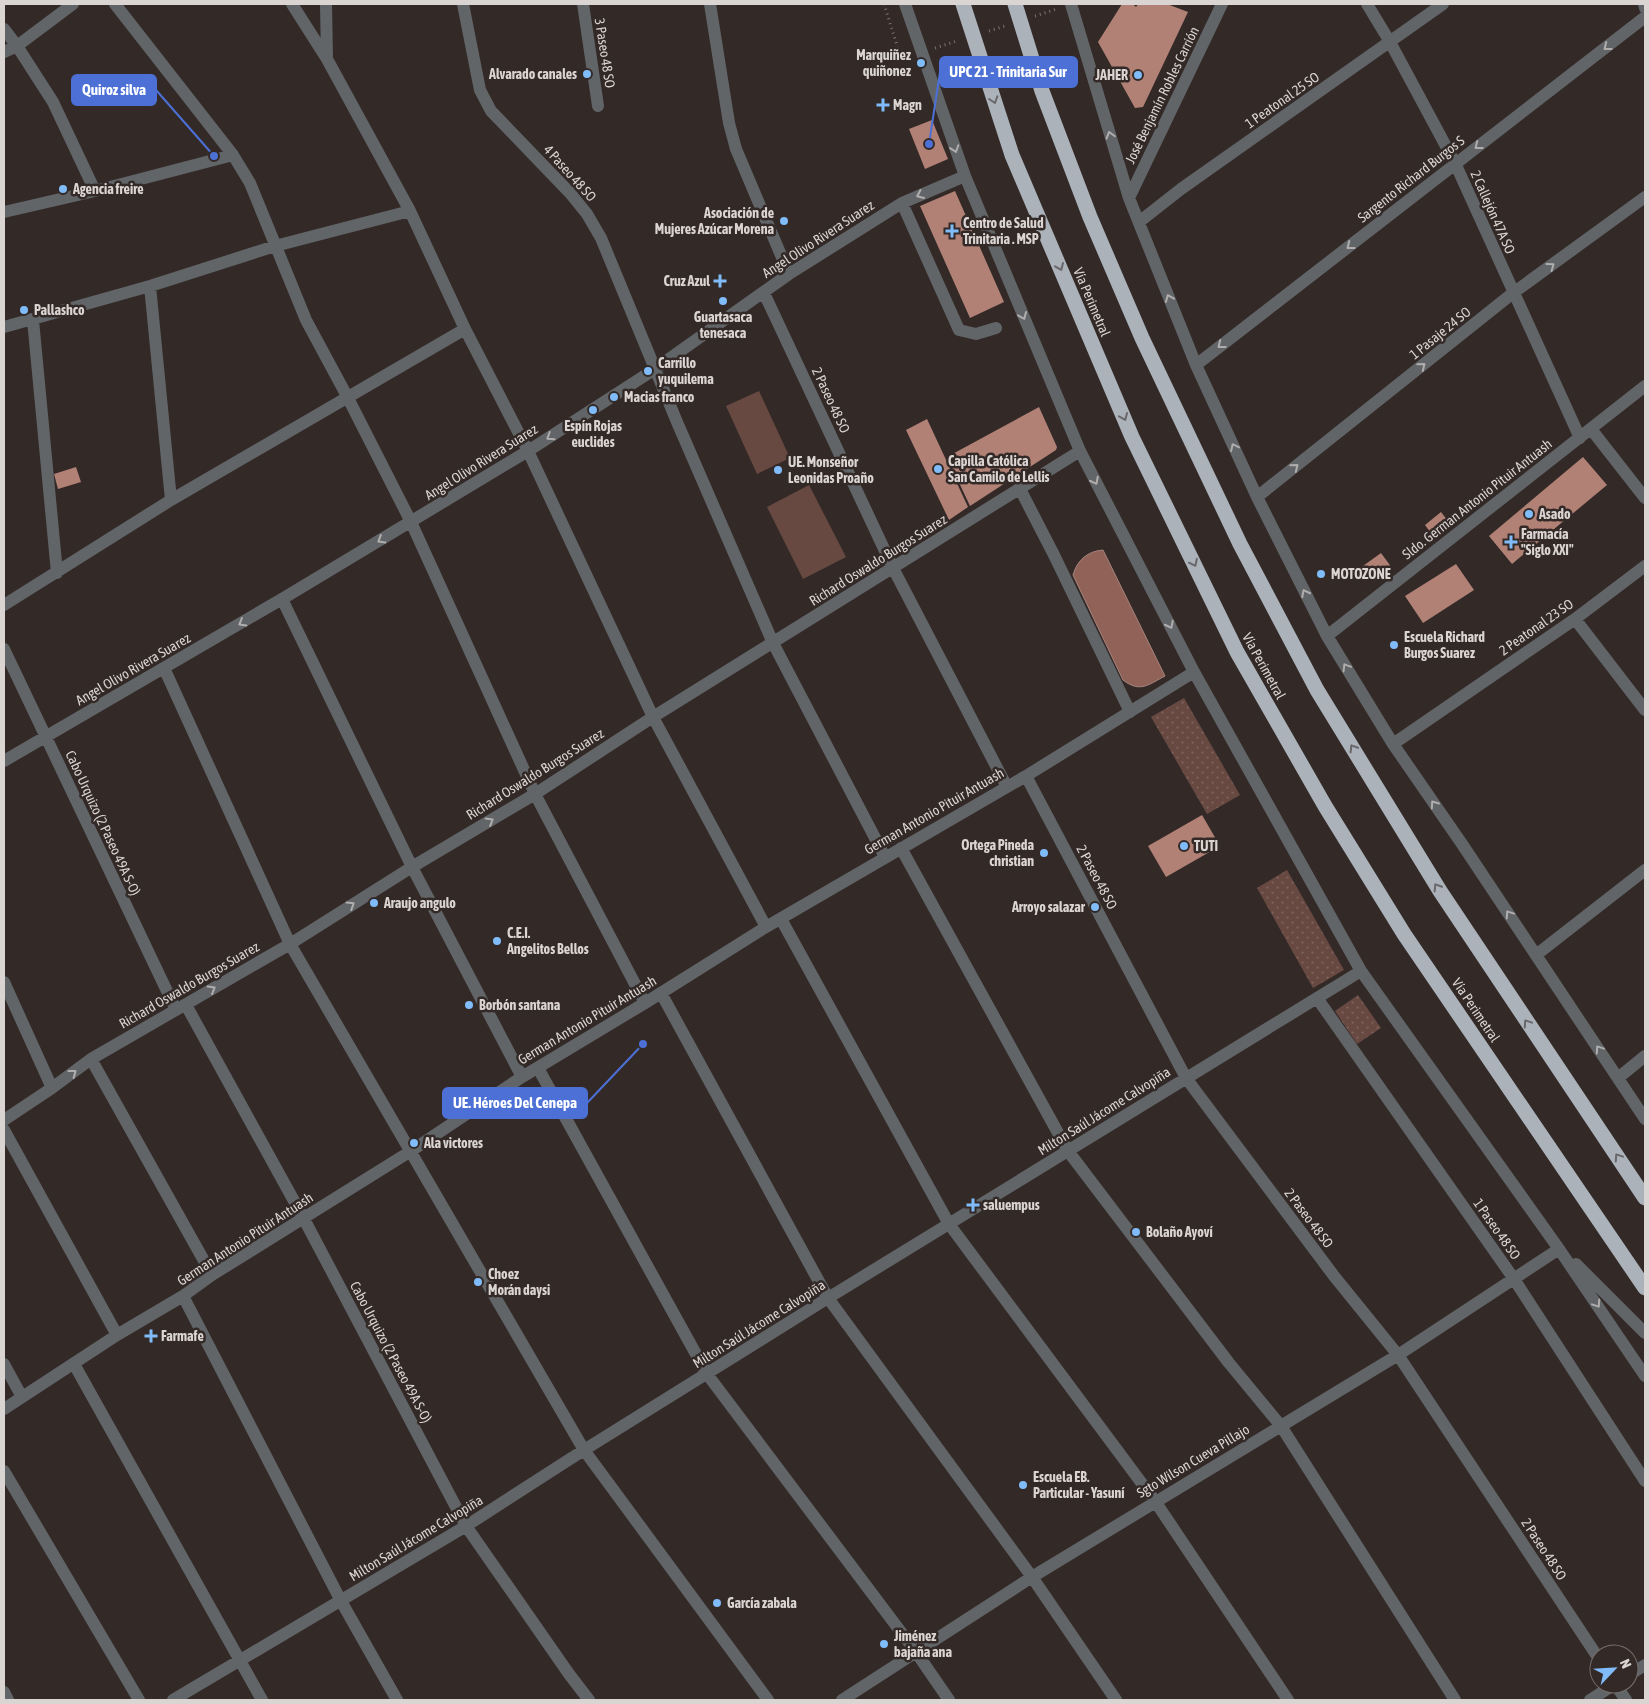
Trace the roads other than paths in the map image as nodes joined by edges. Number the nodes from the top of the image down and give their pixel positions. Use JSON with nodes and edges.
{"nodes":[{"id":1,"x":73,"y":4,"type":"edge"},
{"id":2,"x":115,"y":4,"type":"edge"},
{"id":3,"x":292,"y":4,"type":"edge"},
{"id":4,"x":326,"y":4,"type":"edge"},
{"id":5,"x":463,"y":4,"type":"edge"},
{"id":6,"x":582,"y":4,"type":"edge"},
{"id":7,"x":710,"y":4,"type":"edge"},
{"id":8,"x":905,"y":4,"type":"edge"},
{"id":9,"x":963,"y":4,"type":"edge"},
{"id":10,"x":1015,"y":4,"type":"edge"},
{"id":11,"x":1071,"y":4,"type":"edge"},
{"id":12,"x":1222,"y":4,"type":"edge"},
{"id":13,"x":1367,"y":4,"type":"edge"},
{"id":14,"x":1443,"y":4,"type":"edge"},
{"id":15,"x":1644,"y":4,"type":"edge"},
{"id":16,"x":1645,"y":8,"type":"edge"},
{"id":17,"x":1645,"y":17,"type":"edge"},
{"id":18,"x":4,"y":28,"type":"edge"},
{"id":19,"x":1390,"y":42,"type":"junction"},
{"id":20,"x":17,"y":46,"type":"junction"},
{"id":21,"x":4,"y":52,"type":"edge"},
{"id":22,"x":327,"y":59,"type":"junction"},
{"id":23,"x":598,"y":106,"type":"dead end"},
{"id":24,"x":233,"y":154,"type":"junction"},
{"id":25,"x":1456,"y":163,"type":"junction"},
{"id":26,"x":965,"y":176,"type":"junction"},
{"id":27,"x":95,"y":191,"type":"junction"},
{"id":28,"x":1645,"y":197,"type":"edge"},
{"id":29,"x":1129,"y":198,"type":"junction"},
{"id":30,"x":902,"y":203,"type":"junction"},
{"id":31,"x":4,"y":212,"type":"edge"},
{"id":32,"x":410,"y":212,"type":"junction"},
{"id":33,"x":1139,"y":222,"type":"junction"},
{"id":34,"x":275,"y":246,"type":"junction"},
{"id":35,"x":789,"y":274,"type":"junction"},
{"id":36,"x":150,"y":286,"type":"junction"},
{"id":37,"x":764,"y":293,"type":"junction"},
{"id":38,"x":1513,"y":293,"type":"junction"},
{"id":39,"x":33,"y":320,"type":"junction"},
{"id":40,"x":4,"y":327,"type":"edge"},
{"id":41,"x":996,"y":328,"type":"dead end"},
{"id":42,"x":465,"y":329,"type":"junction"},
{"id":43,"x":1196,"y":365,"type":"junction"},
{"id":44,"x":655,"y":369,"type":"junction"},
{"id":45,"x":1645,"y":386,"type":"edge"},
{"id":46,"x":348,"y":398,"type":"junction"},
{"id":47,"x":1591,"y":429,"type":"junction"},
{"id":48,"x":1580,"y":438,"type":"junction"},
{"id":49,"x":528,"y":451,"type":"junction"},
{"id":50,"x":1080,"y":451,"type":"junction"},
{"id":51,"x":1020,"y":489,"type":"junction"},
{"id":52,"x":1257,"y":497,"type":"junction"},
{"id":53,"x":1645,"y":498,"type":"edge"},
{"id":54,"x":171,"y":500,"type":"junction"},
{"id":55,"x":411,"y":522,"type":"junction"},
{"id":56,"x":1645,"y":566,"type":"edge"},
{"id":57,"x":893,"y":568,"type":"junction"},
{"id":58,"x":58,"y":573,"type":"junction"},
{"id":59,"x":282,"y":599,"type":"junction"},
{"id":60,"x":4,"y":605,"type":"edge"},
{"id":61,"x":1575,"y":619,"type":"junction"},
{"id":62,"x":1327,"y":636,"type":"junction"},
{"id":63,"x":772,"y":643,"type":"junction"},
{"id":64,"x":4,"y":649,"type":"edge"},
{"id":65,"x":164,"y":668,"type":"junction"},
{"id":66,"x":1194,"y":672,"type":"junction"},
{"id":67,"x":1644,"y":707,"type":"edge"},
{"id":68,"x":1130,"y":712,"type":"junction"},
{"id":69,"x":653,"y":717,"type":"junction"},
{"id":70,"x":46,"y":737,"type":"junction"},
{"id":71,"x":1393,"y":744,"type":"junction"},
{"id":72,"x":4,"y":761,"type":"edge"},
{"id":73,"x":1026,"y":776,"type":"junction"},
{"id":74,"x":1006,"y":787,"type":"junction"},
{"id":75,"x":535,"y":794,"type":"junction"},
{"id":76,"x":900,"y":848,"type":"junction"},
{"id":77,"x":885,"y":857,"type":"junction"},
{"id":78,"x":412,"y":867,"type":"junction"},
{"id":79,"x":1645,"y":870,"type":"edge"},
{"id":80,"x":780,"y":919,"type":"junction"},
{"id":81,"x":766,"y":927,"type":"junction"},
{"id":82,"x":290,"y":944,"type":"junction"},
{"id":83,"x":1536,"y":955,"type":"junction"},
{"id":84,"x":1360,"y":971,"type":"junction"},
{"id":85,"x":4,"y":982,"type":"edge"},
{"id":86,"x":661,"y":993,"type":"junction"},
{"id":87,"x":1317,"y":998,"type":"junction"},
{"id":88,"x":646,"y":1002,"type":"junction"},
{"id":89,"x":181,"y":1007,"type":"junction"},
{"id":90,"x":1645,"y":1056,"type":"edge"},
{"id":91,"x":91,"y":1059,"type":"junction"},
{"id":92,"x":538,"y":1068,"type":"junction"},
{"id":93,"x":522,"y":1077,"type":"junction"},
{"id":94,"x":1186,"y":1078,"type":"junction"},
{"id":95,"x":1618,"y":1078,"type":"junction"},
{"id":96,"x":52,"y":1088,"type":"junction"},
{"id":97,"x":1645,"y":1119,"type":"edge"},
{"id":98,"x":4,"y":1120,"type":"edge"},
{"id":99,"x":4,"y":1130,"type":"edge"},
{"id":100,"x":411,"y":1151,"type":"junction"},
{"id":101,"x":1068,"y":1151,"type":"junction"},
{"id":102,"x":1645,"y":1198,"type":"edge"},
{"id":103,"x":304,"y":1219,"type":"junction"},
{"id":104,"x":949,"y":1224,"type":"junction"},
{"id":105,"x":1559,"y":1249,"type":"junction"},
{"id":106,"x":212,"y":1275,"type":"junction"},
{"id":107,"x":1514,"y":1279,"type":"junction"},
{"id":108,"x":1645,"y":1288,"type":"edge"},
{"id":109,"x":183,"y":1296,"type":"junction"},
{"id":110,"x":828,"y":1298,"type":"junction"},
{"id":111,"x":1645,"y":1332,"type":"edge"},
{"id":112,"x":117,"y":1334,"type":"junction"},
{"id":113,"x":1398,"y":1355,"type":"junction"},
{"id":114,"x":4,"y":1364,"type":"edge"},
{"id":115,"x":74,"y":1364,"type":"junction"},
{"id":116,"x":707,"y":1374,"type":"junction"},
{"id":117,"x":1645,"y":1376,"type":"edge"},
{"id":118,"x":22,"y":1397,"type":"junction"},
{"id":119,"x":4,"y":1409,"type":"edge"},
{"id":120,"x":1281,"y":1426,"type":"junction"},
{"id":121,"x":584,"y":1450,"type":"junction"},
{"id":122,"x":4,"y":1470,"type":"edge"},
{"id":123,"x":1645,"y":1481,"type":"edge"},
{"id":124,"x":1155,"y":1501,"type":"junction"},
{"id":125,"x":466,"y":1526,"type":"junction"},
{"id":126,"x":1032,"y":1577,"type":"junction"},
{"id":127,"x":341,"y":1601,"type":"junction"},
{"id":128,"x":1589,"y":1644,"type":"edge"},
{"id":129,"x":916,"y":1652,"type":"junction"},
{"id":130,"x":240,"y":1661,"type":"junction"},
{"id":131,"x":4,"y":1692,"type":"edge"},
{"id":132,"x":8,"y":1700,"type":"edge"},
{"id":133,"x":139,"y":1700,"type":"edge"},
{"id":134,"x":173,"y":1700,"type":"edge"},
{"id":135,"x":262,"y":1700,"type":"edge"},
{"id":136,"x":397,"y":1700,"type":"edge"},
{"id":137,"x":589,"y":1700,"type":"edge"},
{"id":138,"x":768,"y":1700,"type":"edge"},
{"id":139,"x":842,"y":1700,"type":"edge"},
{"id":140,"x":949,"y":1700,"type":"edge"},
{"id":141,"x":1116,"y":1700,"type":"edge"},
{"id":142,"x":1288,"y":1700,"type":"edge"},
{"id":143,"x":1455,"y":1700,"type":"edge"}],
"edges":[{"from":1,"to":20,"type":"street"},
{"from":2,"to":24,"type":"street"},
{"from":3,"to":22,"type":"street"},
{"from":4,"to":22,"type":"street"},
{"from":5,"to":44,"type":"street","name":"4 Paseo 48 SO"},
{"from":6,"to":23,"type":"street","name":"3 Paseo 48 SO"},
{"from":7,"to":35,"type":"street"},
{"from":8,"to":26,"type":"street","one_way":true},
{"from":9,"to":108,"type":"highway","name":"Vía Perimetral","one_way":true},
{"from":102,"to":10,"type":"highway","one_way":true},
{"from":29,"to":11,"type":"street","one_way":true},
{"from":12,"to":29,"type":"street","name":"José Benjamín Robles Carrión"},
{"from":13,"to":19,"type":"street","name":"2 Callejón 47A SO"},
{"from":14,"to":19,"type":"street","name":"1 Peatonal 25 SO"},
{"from":15,"to":16,"type":"street"},
{"from":17,"to":25,"type":"street","name":"Sargento Richard Burgos S","one_way":true},
{"from":18,"to":20,"type":"street"},
{"from":19,"to":25,"type":"street","name":"2 Callejón 47A SO"},
{"from":19,"to":33,"type":"street","name":"1 Peatonal 25 SO"},
{"from":20,"to":21,"type":"street"},
{"from":20,"to":27,"type":"street"},
{"from":22,"to":32,"type":"street"},
{"from":24,"to":27,"type":"street"},
{"from":24,"to":34,"type":"street"},
{"from":25,"to":38,"type":"street","name":"2 Callejón 47A SO"},
{"from":25,"to":43,"type":"street","name":"Sargento Richard Burgos S","one_way":true},
{"from":26,"to":30,"type":"street","name":"Angel Olivo Rivera Suarez","one_way":true},
{"from":26,"to":50,"type":"street","one_way":true},
{"from":27,"to":31,"type":"street"},
{"from":38,"to":28,"type":"street","name":"1 Pasaje 24 SO","one_way":true},
{"from":29,"to":33,"type":"street"},
{"from":30,"to":35,"type":"street","name":"Angel Olivo Rivera Suarez"},
{"from":30,"to":41,"type":"street"},
{"from":32,"to":34,"type":"street"},
{"from":32,"to":42,"type":"street"},
{"from":43,"to":33,"type":"street","one_way":true},
{"from":34,"to":36,"type":"street"},
{"from":34,"to":46,"type":"street"},
{"from":35,"to":37,"type":"street","name":"Angel Olivo Rivera Suarez"},
{"from":36,"to":39,"type":"street"},
{"from":36,"to":54,"type":"street"},
{"from":37,"to":44,"type":"street","name":"Angel Olivo Rivera Suarez"},
{"from":37,"to":57,"type":"street","name":"2 Paseo 48 SO"},
{"from":38,"to":48,"type":"street","name":"2 Callejón 47A SO"},
{"from":52,"to":38,"type":"street","name":"1 Pasaje 24 SO","one_way":true},
{"from":39,"to":40,"type":"street"},
{"from":39,"to":58,"type":"street"},
{"from":42,"to":46,"type":"street"},
{"from":42,"to":49,"type":"street"},
{"from":52,"to":43,"type":"street","one_way":true},
{"from":44,"to":49,"type":"street","name":"Angel Olivo Rivera Suarez","one_way":true},
{"from":44,"to":63,"type":"street","name":"4 Paseo 48 SO"},
{"from":45,"to":47,"type":"street","name":"Sldo. German Antonio Pituir Antuash"},
{"from":46,"to":54,"type":"street"},
{"from":46,"to":55,"type":"street"},
{"from":47,"to":48,"type":"street","name":"Sldo. German Antonio Pituir Antuash"},
{"from":47,"to":53,"type":"street"},
{"from":48,"to":62,"type":"street","name":"Sldo. German Antonio Pituir Antuash"},
{"from":49,"to":55,"type":"street","name":"Angel Olivo Rivera Suarez"},
{"from":49,"to":69,"type":"street"},
{"from":50,"to":51,"type":"street","name":"Richard Oswaldo Burgos Suarez"},
{"from":50,"to":66,"type":"street","one_way":true},
{"from":51,"to":57,"type":"street","name":"Richard Oswaldo Burgos Suarez"},
{"from":51,"to":68,"type":"street"},
{"from":62,"to":52,"type":"street","one_way":true},
{"from":54,"to":58,"type":"street"},
{"from":55,"to":59,"type":"street","name":"Angel Olivo Rivera Suarez","one_way":true},
{"from":55,"to":75,"type":"street"},
{"from":56,"to":61,"type":"street","name":"2 Peatonal 23 SO"},
{"from":57,"to":63,"type":"street","name":"Richard Oswaldo Burgos Suarez"},
{"from":57,"to":74,"type":"street","name":"2 Paseo 48 SO"},
{"from":58,"to":60,"type":"street"},
{"from":59,"to":65,"type":"street","name":"Angel Olivo Rivera Suarez","one_way":true},
{"from":59,"to":78,"type":"street"},
{"from":61,"to":67,"type":"street"},
{"from":61,"to":71,"type":"street","name":"2 Peatonal 23 SO"},
{"from":71,"to":62,"type":"street","one_way":true},
{"from":63,"to":69,"type":"street","name":"Richard Oswaldo Burgos Suarez"},
{"from":63,"to":77,"type":"street","name":"4 Paseo 48 SO"},
{"from":64,"to":70,"type":"street","name":"Cabo Urquizo (2 Paseo 49A S-O)"},
{"from":65,"to":70,"type":"street","name":"Angel Olivo Rivera Suarez"},
{"from":65,"to":82,"type":"street"},
{"from":66,"to":68,"type":"street","name":"German Antonio Pituir Antuash"},
{"from":66,"to":84,"type":"street"},
{"from":68,"to":73,"type":"street","name":"German Antonio Pituir Antuash"},
{"from":69,"to":75,"type":"street","name":"Richard Oswaldo Burgos Suarez"},
{"from":69,"to":81,"type":"street"},
{"from":70,"to":72,"type":"street","name":"Angel Olivo Rivera Suarez"},
{"from":70,"to":89,"type":"street","name":"Cabo Urquizo (2 Paseo 49A S-O)"},
{"from":83,"to":71,"type":"street","one_way":true},
{"from":73,"to":74,"type":"street","name":"German Antonio Pituir Antuash"},
{"from":73,"to":94,"type":"street","name":"2 Paseo 48 SO"},
{"from":74,"to":76,"type":"street","name":"German Antonio Pituir Antuash"},
{"from":78,"to":75,"type":"street","name":"Richard Oswaldo Burgos Suarez","one_way":true},
{"from":75,"to":88,"type":"street"},
{"from":76,"to":77,"type":"street","name":"German Antonio Pituir Antuash"},
{"from":76,"to":101,"type":"street"},
{"from":77,"to":80,"type":"street","name":"German Antonio Pituir Antuash"},
{"from":82,"to":78,"type":"street","name":"Richard Oswaldo Burgos Suarez","one_way":true},
{"from":78,"to":93,"type":"street"},
{"from":79,"to":83,"type":"street"},
{"from":80,"to":81,"type":"street","name":"German Antonio Pituir Antuash"},
{"from":80,"to":104,"type":"street"},
{"from":81,"to":86,"type":"street","name":"German Antonio Pituir Antuash"},
{"from":89,"to":82,"type":"street","name":"Richard Oswaldo Burgos Suarez","one_way":true},
{"from":82,"to":100,"type":"street"},
{"from":95,"to":83,"type":"street","one_way":true},
{"from":84,"to":87,"type":"street","name":"Milton Saúl Jácome Calvopiña"},
{"from":84,"to":105,"type":"street"},
{"from":85,"to":96,"type":"street"},
{"from":86,"to":88,"type":"street","name":"German Antonio Pituir Antuash"},
{"from":86,"to":110,"type":"street"},
{"from":87,"to":94,"type":"street","name":"Milton Saúl Jácome Calvopiña"},
{"from":87,"to":107,"type":"street","name":"1 Paseo 48 SO"},
{"from":88,"to":92,"type":"street","name":"German Antonio Pituir Antuash"},
{"from":89,"to":91,"type":"street","name":"Richard Oswaldo Burgos Suarez"},
{"from":89,"to":103,"type":"street","name":"Cabo Urquizo (2 Paseo 49A S-O)"},
{"from":90,"to":95,"type":"street"},
{"from":96,"to":91,"type":"street","name":"Richard Oswaldo Burgos Suarez","one_way":true},
{"from":91,"to":106,"type":"street"},
{"from":92,"to":93,"type":"street","name":"German Antonio Pituir Antuash"},
{"from":92,"to":116,"type":"street"},
{"from":93,"to":100,"type":"street","name":"German Antonio Pituir Antuash"},
{"from":94,"to":101,"type":"street","name":"Milton Saúl Jácome Calvopiña"},
{"from":94,"to":113,"type":"street","name":"2 Paseo 48 SO"},
{"from":95,"to":97,"type":"street"},
{"from":96,"to":98,"type":"street","name":"Richard Oswaldo Burgos Suarez"},
{"from":99,"to":112,"type":"street"},
{"from":100,"to":103,"type":"street","name":"German Antonio Pituir Antuash"},
{"from":100,"to":121,"type":"street"},
{"from":101,"to":104,"type":"street","name":"Milton Saúl Jácome Calvopiña"},
{"from":101,"to":120,"type":"street"},
{"from":103,"to":106,"type":"street","name":"German Antonio Pituir Antuash"},
{"from":103,"to":125,"type":"street","name":"Cabo Urquizo (2 Paseo 49A S-O)"},
{"from":104,"to":110,"type":"street","name":"Milton Saúl Jácome Calvopiña"},
{"from":104,"to":124,"type":"street"},
{"from":105,"to":107,"type":"street","name":"Sgto Wilson Cueva Pillajo"},
{"from":105,"to":111,"type":"street"},
{"from":105,"to":117,"type":"street","one_way":true},
{"from":106,"to":109,"type":"street","name":"German Antonio Pituir Antuash"},
{"from":107,"to":113,"type":"street","name":"Sgto Wilson Cueva Pillajo"},
{"from":107,"to":123,"type":"street","name":"1 Paseo 48 SO"},
{"from":109,"to":112,"type":"street","name":"German Antonio Pituir Antuash"},
{"from":109,"to":127,"type":"street"},
{"from":110,"to":116,"type":"street","name":"Milton Saúl Jácome Calvopiña"},
{"from":110,"to":126,"type":"street"},
{"from":112,"to":115,"type":"street","name":"German Antonio Pituir Antuash"},
{"from":113,"to":120,"type":"street","name":"Sgto Wilson Cueva Pillajo"},
{"from":113,"to":128,"type":"street","name":"2 Paseo 48 SO"},
{"from":114,"to":118,"type":"street"},
{"from":115,"to":118,"type":"street","name":"German Antonio Pituir Antuash"},
{"from":115,"to":130,"type":"street"},
{"from":116,"to":121,"type":"street","name":"Milton Saúl Jácome Calvopiña"},
{"from":116,"to":129,"type":"street"},
{"from":118,"to":119,"type":"street","name":"German Antonio Pituir Antuash"},
{"from":120,"to":124,"type":"street","name":"Sgto Wilson Cueva Pillajo"},
{"from":120,"to":143,"type":"street"},
{"from":121,"to":125,"type":"street","name":"Milton Saúl Jácome Calvopiña"},
{"from":121,"to":138,"type":"street"},
{"from":122,"to":133,"type":"street"},
{"from":124,"to":126,"type":"street","name":"Sgto Wilson Cueva Pillajo"},
{"from":124,"to":142,"type":"street"},
{"from":125,"to":127,"type":"street","name":"Milton Saúl Jácome Calvopiña"},
{"from":125,"to":137,"type":"street","name":"Cabo Urquizo (2 Paseo 49A S-O)"},
{"from":126,"to":129,"type":"street","name":"Sgto Wilson Cueva Pillajo"},
{"from":126,"to":141,"type":"street"},
{"from":127,"to":130,"type":"street","name":"Milton Saúl Jácome Calvopiña"},
{"from":127,"to":136,"type":"street"},
{"from":129,"to":139,"type":"street","name":"Sgto Wilson Cueva Pillajo"},
{"from":129,"to":140,"type":"street"},
{"from":130,"to":134,"type":"street","name":"Milton Saúl Jácome Calvopiña"},
{"from":130,"to":135,"type":"street"},
{"from":131,"to":132,"type":"street"}]}
